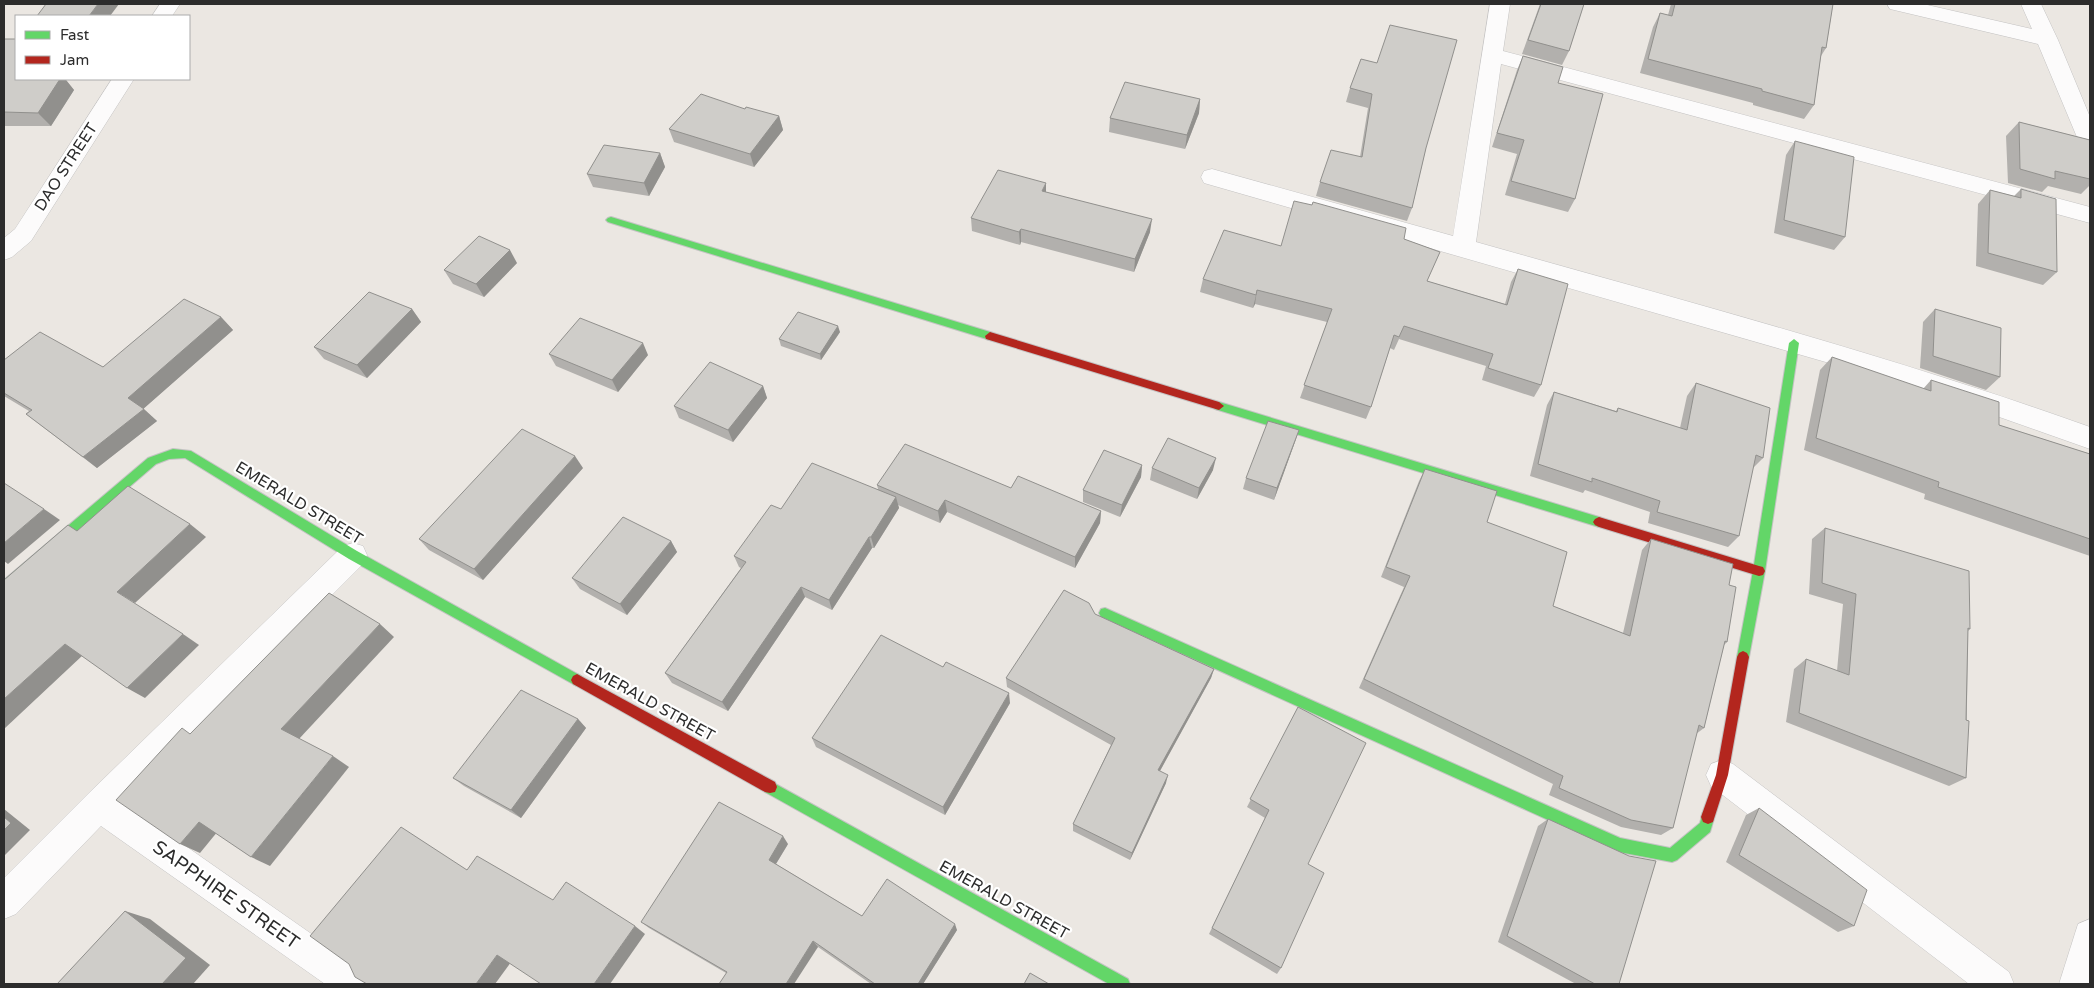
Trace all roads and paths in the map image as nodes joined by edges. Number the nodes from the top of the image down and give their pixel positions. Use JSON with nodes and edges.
{"nodes":[{"id":1,"x":170,"y":4,"type":"edge"},
{"id":2,"x":1500,"y":4,"type":"edge"},
{"id":3,"x":1897,"y":4,"type":"edge"},
{"id":4,"x":2031,"y":4,"type":"edge"},
{"id":5,"x":163,"y":15,"type":"edge"},
{"id":6,"x":2048,"y":40,"type":"junction"},
{"id":7,"x":1492,"y":55,"type":"junction"},
{"id":8,"x":121,"y":80,"type":"edge"},
{"id":9,"x":2090,"y":142,"type":"edge"},
{"id":10,"x":1212,"y":178,"type":"dead end"},
{"id":11,"x":2090,"y":215,"type":"edge"},
{"id":12,"x":611,"y":220,"type":"dead end"},
{"id":13,"x":1463,"y":246,"type":"junction"},
{"id":14,"x":4,"y":251,"type":"edge"},
{"id":15,"x":1794,"y":343,"type":"junction"},
{"id":16,"x":2090,"y":438,"type":"edge"},
{"id":17,"x":353,"y":556,"type":"junction"},
{"id":18,"x":1758,"y":571,"type":"junction"},
{"id":19,"x":4,"y":587,"type":"edge"},
{"id":20,"x":1105,"y":612,"type":"dead end"},
{"id":21,"x":1722,"y":775,"type":"junction"},
{"id":22,"x":99,"y":805,"type":"junction"},
{"id":23,"x":4,"y":902,"type":"edge"},
{"id":24,"x":2090,"y":936,"type":"edge"},
{"id":25,"x":354,"y":984,"type":"edge"},
{"id":26,"x":1122,"y":984,"type":"edge"},
{"id":27,"x":1997,"y":984,"type":"edge"},
{"id":28,"x":2076,"y":984,"type":"edge"}],
"edges":[{"from":1,"to":5,"type":"street"},
{"from":2,"to":7,"type":"street"},
{"from":3,"to":6,"type":"street"},
{"from":4,"to":6,"type":"street"},
{"from":6,"to":9,"type":"street"},
{"from":7,"to":11,"type":"street"},
{"from":7,"to":13,"type":"street"},
{"from":8,"to":14,"type":"street","name":"DAO STREET"},
{"from":10,"to":13,"type":"street"},
{"from":12,"to":18,"type":"street"},
{"from":13,"to":15,"type":"street"},
{"from":15,"to":16,"type":"street"},
{"from":15,"to":18,"type":"street"},
{"from":17,"to":19,"type":"street","name":"EMERALD STREET"},
{"from":17,"to":22,"type":"street"},
{"from":17,"to":26,"type":"street","name":"EMERALD STREET"},
{"from":18,"to":21,"type":"street"},
{"from":20,"to":21,"type":"street"},
{"from":21,"to":27,"type":"street"},
{"from":22,"to":23,"type":"street"},
{"from":22,"to":25,"type":"street","name":"SAPPHIRE STREET"},
{"from":24,"to":28,"type":"street"}]}
